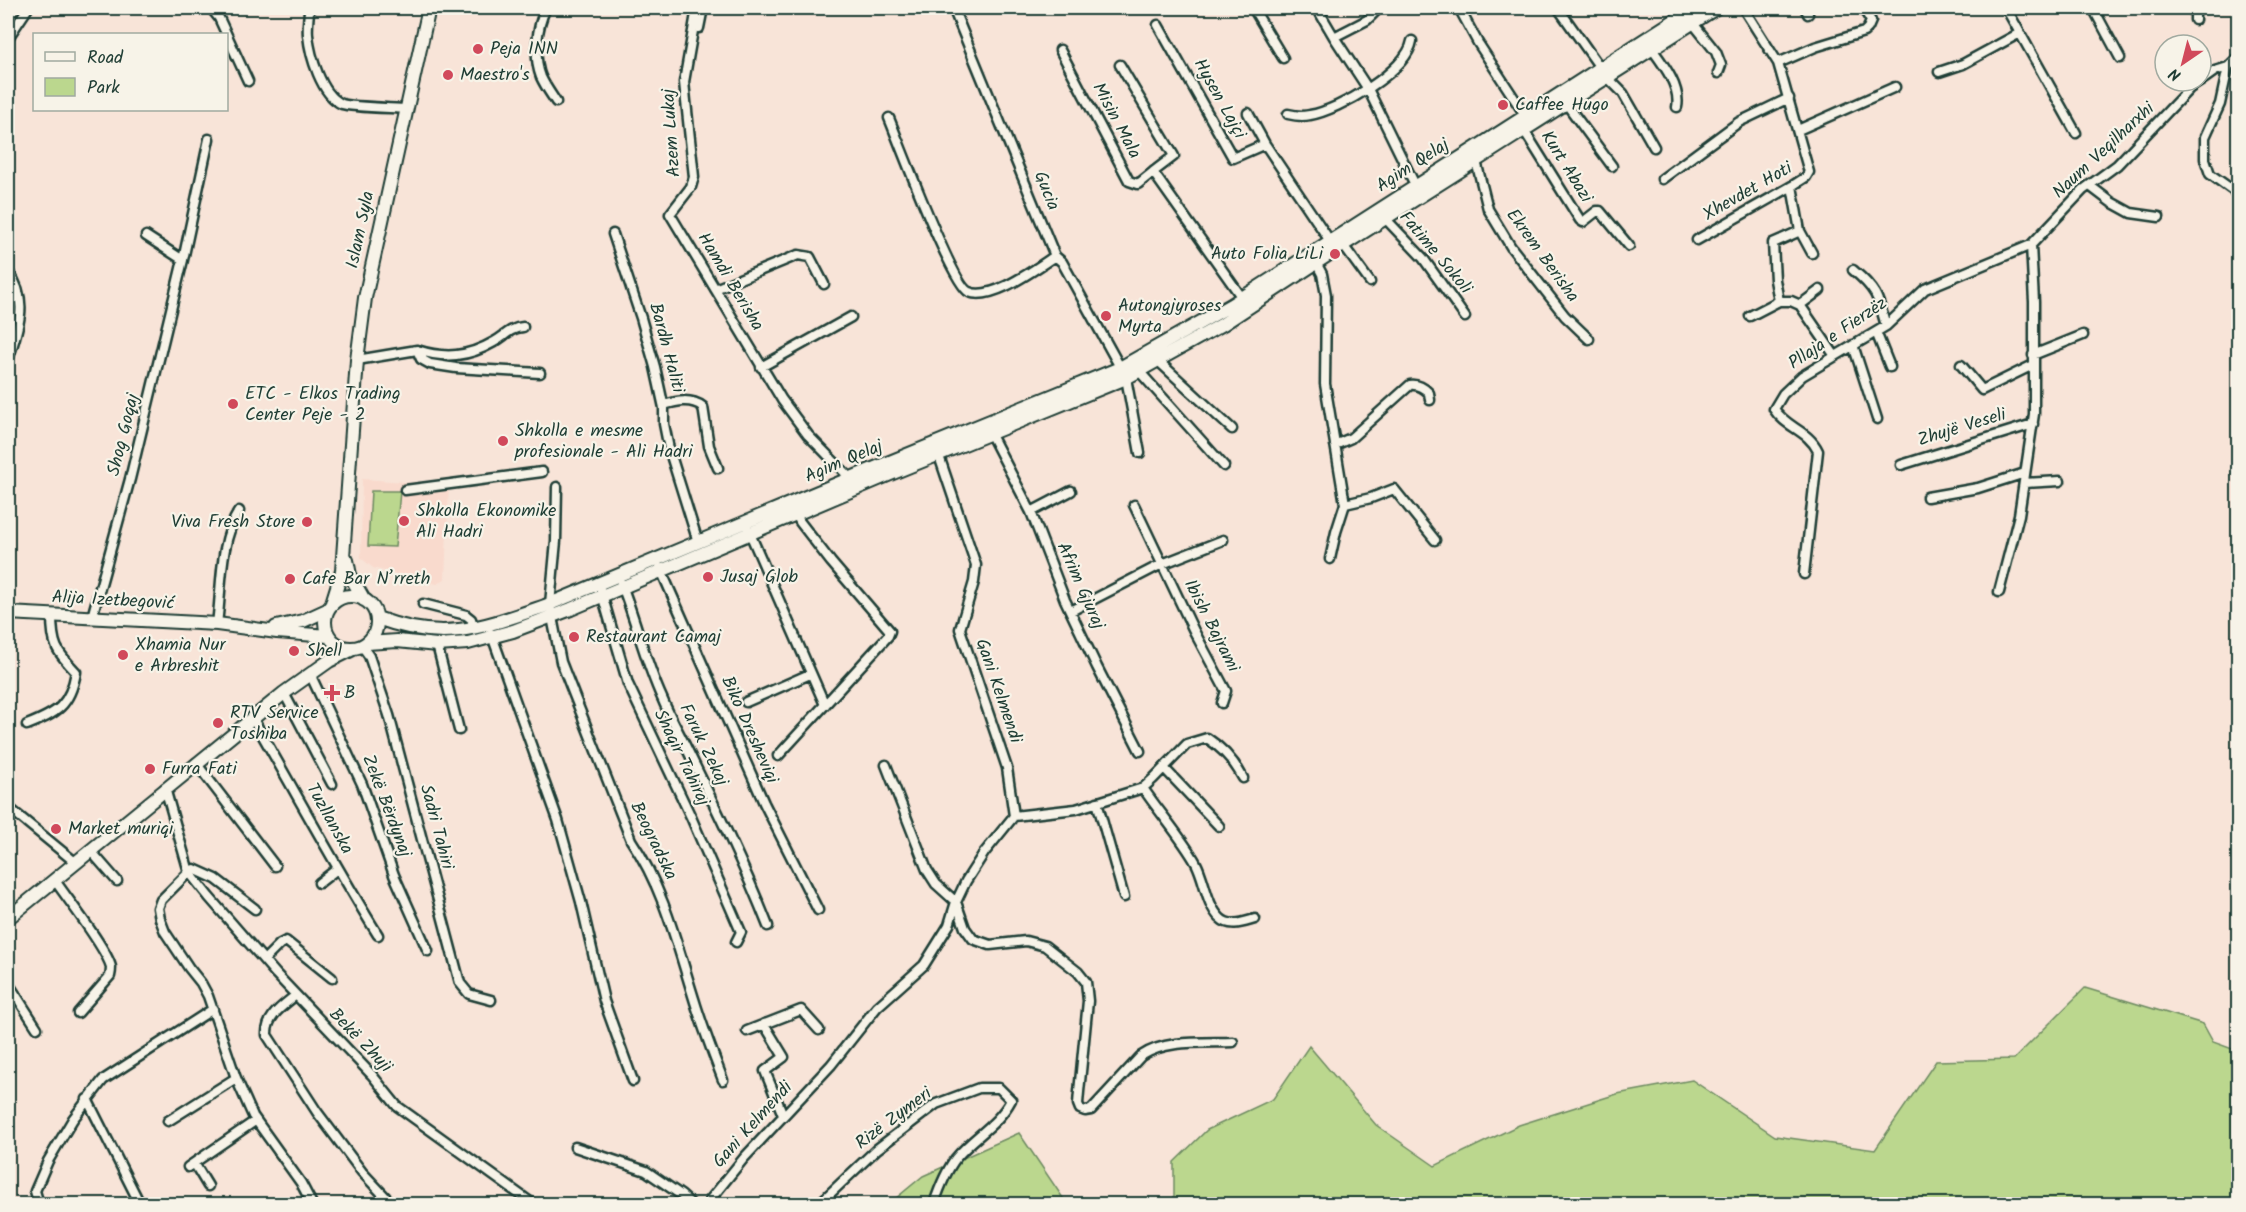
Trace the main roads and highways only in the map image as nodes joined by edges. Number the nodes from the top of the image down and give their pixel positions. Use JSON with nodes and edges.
{"nodes":[{"id":1,"x":429,"y":8,"type":"edge"},
{"id":2,"x":1694,"y":8,"type":"edge"},
{"id":3,"x":1716,"y":8,"type":"edge"},
{"id":4,"x":1603,"y":72,"type":"junction"},
{"id":5,"x":1522,"y":122,"type":"junction"},
{"id":6,"x":1382,"y":214,"type":"junction"},
{"id":7,"x":1314,"y":258,"type":"junction"},
{"id":8,"x":1154,"y":356,"type":"junction"},
{"id":9,"x":1123,"y":373,"type":"junction"},
{"id":10,"x":854,"y":483,"type":"junction"},
{"id":11,"x":748,"y":528,"type":"junction"},
{"id":12,"x":344,"y":547,"type":"junction"},
{"id":13,"x":659,"y":565,"type":"junction"},
{"id":14,"x":601,"y":589,"type":"junction"},
{"id":15,"x":364,"y":600,"type":"junction"},
{"id":16,"x":330,"y":607,"type":"junction"},
{"id":17,"x":8,"y":613,"type":"edge"},
{"id":18,"x":377,"y":618,"type":"junction"},
{"id":19,"x":263,"y":630,"type":"junction"},
{"id":20,"x":490,"y":632,"type":"junction"},
{"id":21,"x":330,"y":638,"type":"junction"},
{"id":22,"x":361,"y":646,"type":"junction"},
{"id":23,"x":310,"y":674,"type":"junction"},
{"id":24,"x":8,"y":918,"type":"edge"}],
"edges":[{"from":1,"to":12,"type":"main road","name":"Islam Syla"},
{"from":2,"to":4,"type":"main road","name":"Agim Qelaj"},
{"from":3,"to":4,"type":"main road","name":"Agim Qelaj"},
{"from":4,"to":5,"type":"main road","name":"Agim Qelaj"},
{"from":4,"to":5,"type":"main road","name":"Agim Qelaj"},
{"from":5,"to":6,"type":"main road","name":"Agim Qelaj"},
{"from":6,"to":7,"type":"main road","name":"Agim Qelaj"},
{"from":6,"to":7,"type":"main road","name":"Agim Qelaj"},
{"from":7,"to":8,"type":"main road","name":"Agim Qelaj"},
{"from":8,"to":9,"type":"main road","name":"Agim Qelaj"},
{"from":8,"to":9,"type":"main road","name":"Agim Qelaj"},
{"from":9,"to":10,"type":"main road","name":"Agim Qelaj"},
{"from":10,"to":11,"type":"main road","name":"Agim Qelaj"},
{"from":10,"to":11,"type":"main road","name":"Agim Qelaj"},
{"from":11,"to":13,"type":"main road","name":"Agim Qelaj"},
{"from":11,"to":13,"type":"main road","name":"Agim Qelaj"},
{"from":12,"to":15,"type":"main road","name":"Islam Syla"},
{"from":12,"to":16,"type":"main road","name":"Islam Syla"},
{"from":13,"to":14,"type":"main road","name":"Agim Qelaj"},
{"from":14,"to":20,"type":"main road","name":"Agim Qelaj"},
{"from":14,"to":20,"type":"main road","name":"Agim Qelaj"},
{"from":15,"to":16,"type":"main road"},
{"from":15,"to":18,"type":"main road"},
{"from":16,"to":19,"type":"main road","name":"Alija Izetbegović"},
{"from":16,"to":21,"type":"main road"},
{"from":17,"to":19,"type":"main road","name":"Alija Izetbegović"},
{"from":18,"to":20,"type":"main road","name":"Agim Qelaj"},
{"from":18,"to":22,"type":"main road"},
{"from":19,"to":21,"type":"main road","name":"Alija Izetbegović"},
{"from":20,"to":22,"type":"main road","name":"Agim Qelaj"},
{"from":21,"to":22,"type":"main road"},
{"from":21,"to":23,"type":"main road"},
{"from":22,"to":23,"type":"main road"},
{"from":23,"to":24,"type":"main road"}]}
